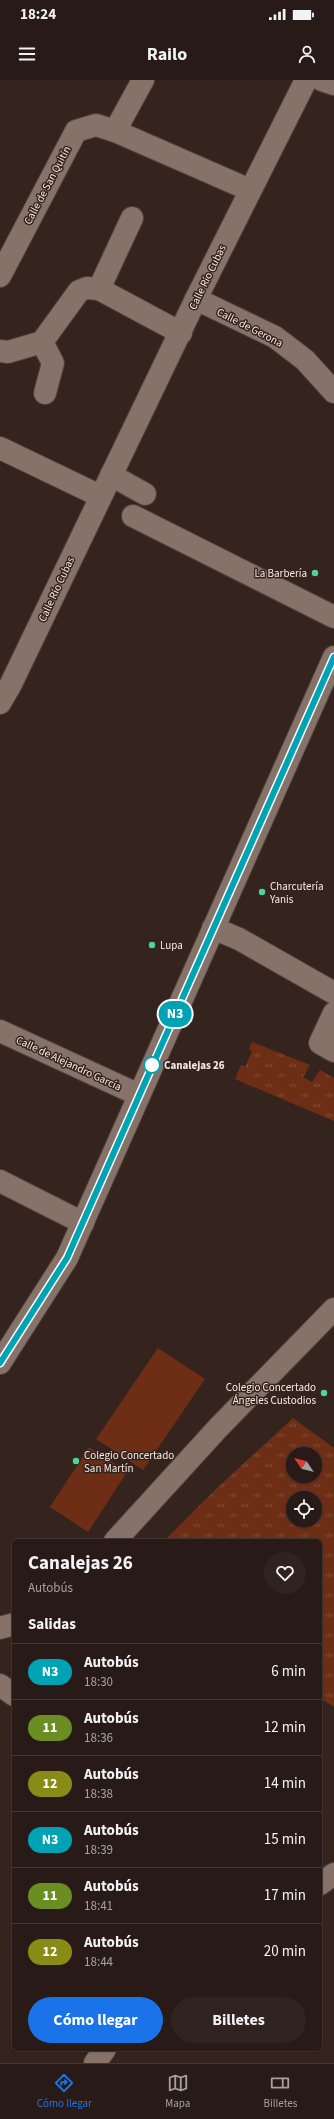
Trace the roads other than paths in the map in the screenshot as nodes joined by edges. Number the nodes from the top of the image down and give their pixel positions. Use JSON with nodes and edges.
{"nodes":[{"id":1,"x":143,"y":80,"type":"edge"},
{"id":2,"x":306,"y":80,"type":"edge"},
{"id":3,"x":322,"y":80,"type":"edge"},
{"id":4,"x":334,"y":84,"type":"edge"},
{"id":5,"x":114,"y":131,"type":"junction"},
{"id":6,"x":250,"y":190,"type":"junction"},
{"id":7,"x":132,"y":218,"type":"dead end"},
{"id":8,"x":0,"y":276,"type":"edge"},
{"id":9,"x":99,"y":289,"type":"junction"},
{"id":10,"x":196,"y":299,"type":"junction"},
{"id":11,"x":181,"y":333,"type":"junction"},
{"id":12,"x":42,"y":342,"type":"junction"},
{"id":13,"x":0,"y":351,"type":"edge"},
{"id":14,"x":334,"y":392,"type":"edge"},
{"id":15,"x":45,"y":393,"type":"dead end"},
{"id":16,"x":0,"y":448,"type":"edge"},
{"id":17,"x":110,"y":475,"type":"junction"},
{"id":18,"x":145,"y":494,"type":"dead end"},
{"id":19,"x":100,"y":496,"type":"junction"},
{"id":20,"x":133,"y":516,"type":"dead end"},
{"id":21,"x":334,"y":617,"type":"edge"},
{"id":22,"x":334,"y":657,"type":"edge"},
{"id":23,"x":0,"y":703,"type":"edge"},
{"id":24,"x":213,"y":928,"type":"junction"},
{"id":25,"x":334,"y":993,"type":"edge"},
{"id":26,"x":334,"y":1014,"type":"edge"},
{"id":27,"x":0,"y":1031,"type":"edge"},
{"id":28,"x":334,"y":1051,"type":"edge"},
{"id":29,"x":139,"y":1095,"type":"junction"},
{"id":30,"x":0,"y":1181,"type":"edge"},
{"id":31,"x":83,"y":1223,"type":"junction"},
{"id":32,"x":334,"y":1309,"type":"edge"},
{"id":33,"x":0,"y":1363,"type":"edge"},
{"id":34,"x":117,"y":1539,"type":"edge"},
{"id":35,"x":12,"y":1625,"type":"edge"},
{"id":36,"x":0,"y":1628,"type":"edge"},
{"id":37,"x":0,"y":1685,"type":"edge"},
{"id":38,"x":12,"y":1694,"type":"edge"},
{"id":39,"x":334,"y":1874,"type":"edge"},
{"id":40,"x":322,"y":1883,"type":"edge"},
{"id":41,"x":104,"y":2051,"type":"edge"},
{"id":42,"x":95,"y":2063,"type":"edge"}],
"edges":[{"from":1,"to":5,"type":"street"},
{"from":2,"to":6,"type":"street","name":"Calle Río Cubas"},
{"from":3,"to":4,"type":"street"},
{"from":5,"to":6,"type":"street","name":"Calle de San Quitín"},
{"from":5,"to":8,"type":"street","name":"Calle de San Quitín"},
{"from":6,"to":10,"type":"street","name":"Calle Río Cubas"},
{"from":7,"to":9,"type":"street"},
{"from":9,"to":11,"type":"street"},
{"from":9,"to":12,"type":"street"},
{"from":10,"to":11,"type":"street","name":"Calle Río Cubas"},
{"from":10,"to":14,"type":"street","name":"Calle de Gerona"},
{"from":11,"to":17,"type":"street","name":"Calle Río Cubas"},
{"from":12,"to":13,"type":"street"},
{"from":12,"to":15,"type":"street"},
{"from":16,"to":19,"type":"street"},
{"from":17,"to":18,"type":"street"},
{"from":17,"to":19,"type":"street","name":"Calle Río Cubas"},
{"from":19,"to":23,"type":"street","name":"Calle Río Cubas"},
{"from":20,"to":21,"type":"street"},
{"from":22,"to":24,"type":"street"},
{"from":24,"to":25,"type":"street"},
{"from":24,"to":29,"type":"street"},
{"from":26,"to":28,"type":"street"},
{"from":27,"to":29,"type":"street","name":"Calle de Alejandro García"},
{"from":29,"to":31,"type":"street"},
{"from":30,"to":31,"type":"street"},
{"from":31,"to":33,"type":"street"},
{"from":32,"to":34,"type":"street"},
{"from":35,"to":36,"type":"street"},
{"from":37,"to":38,"type":"street"},
{"from":39,"to":40,"type":"street"},
{"from":41,"to":42,"type":"street"}]}
